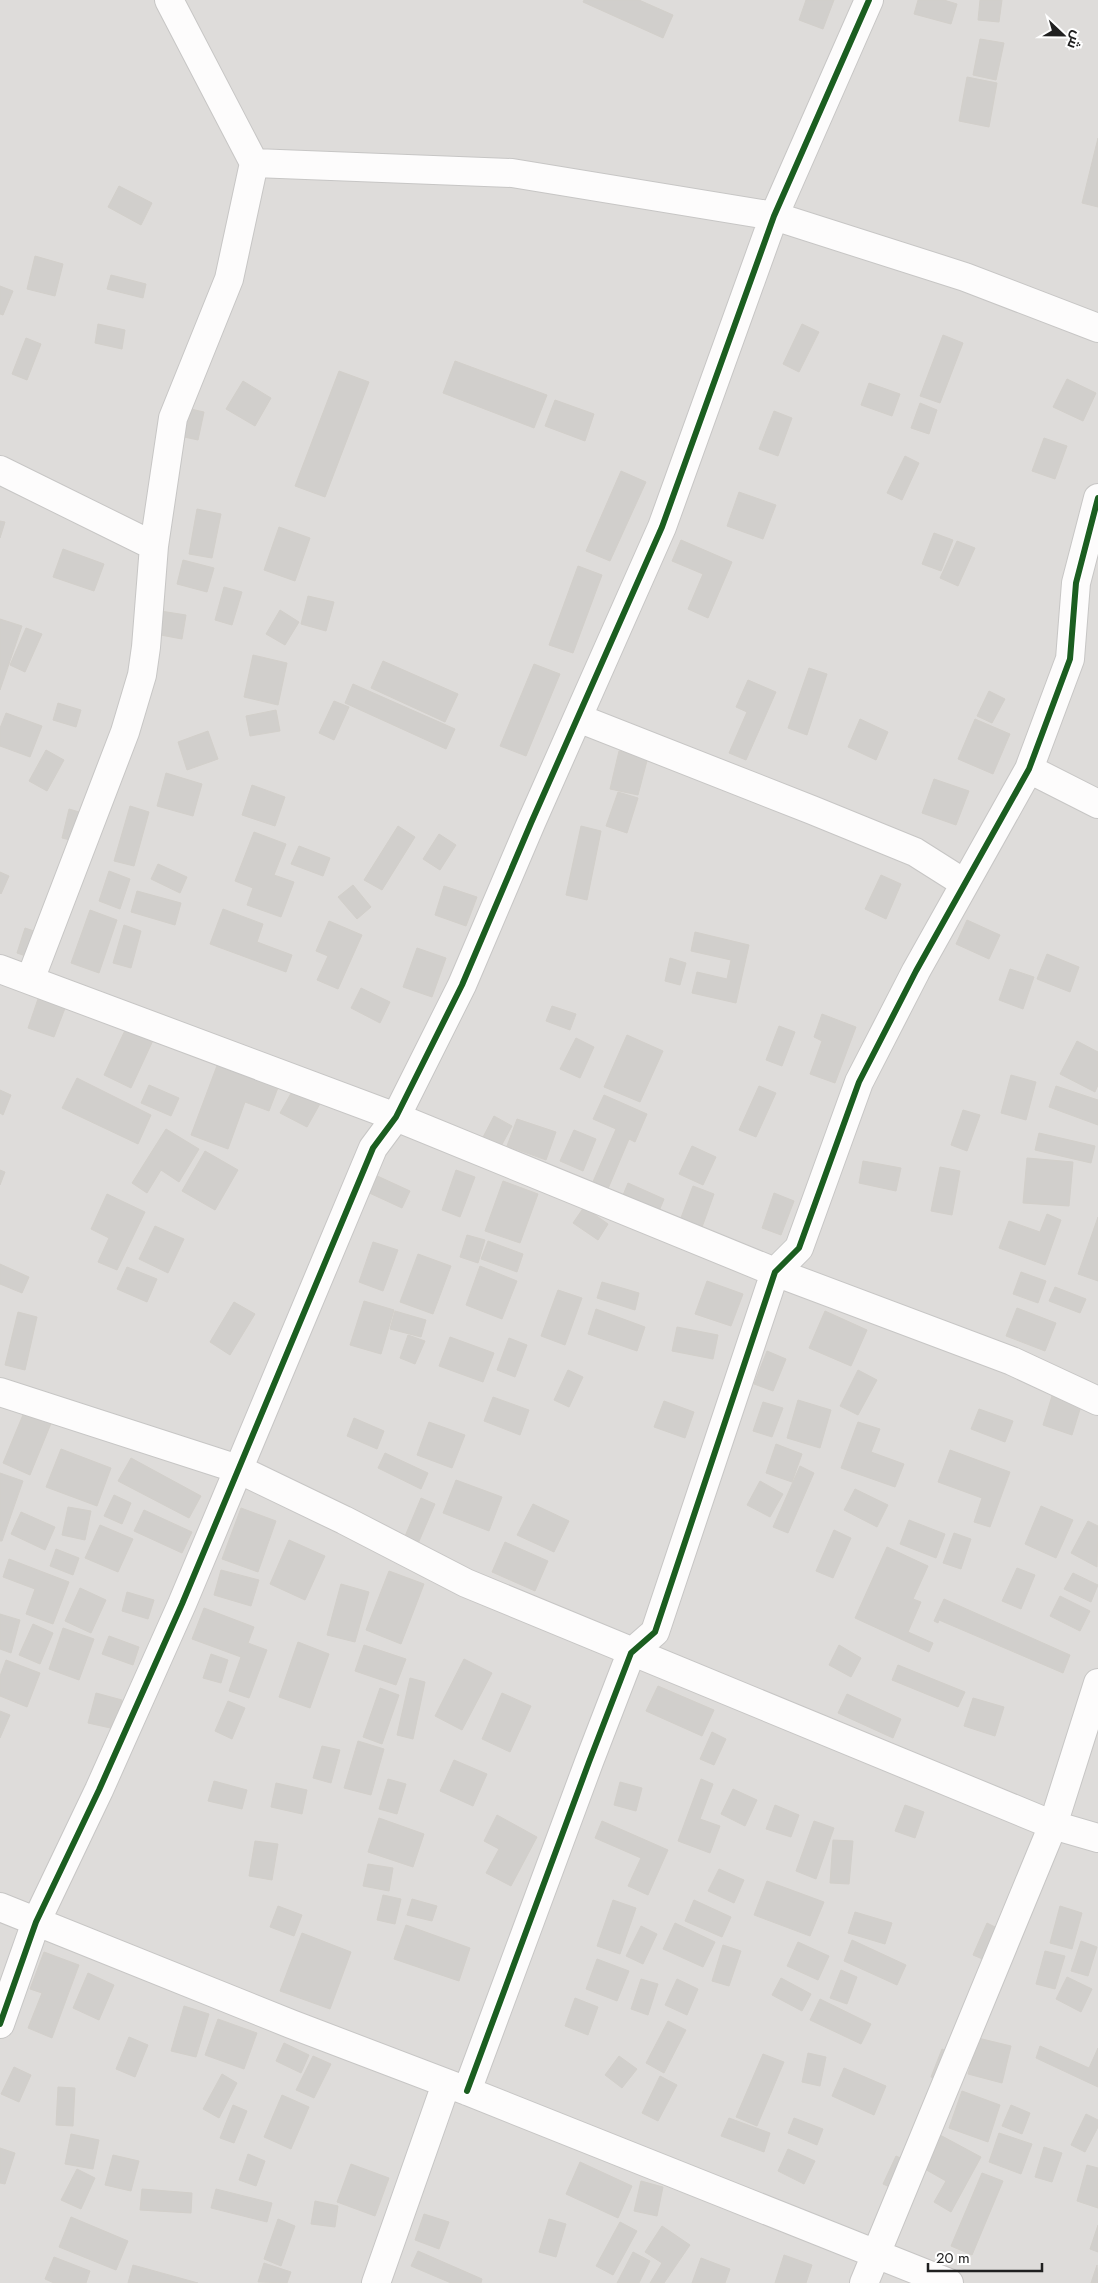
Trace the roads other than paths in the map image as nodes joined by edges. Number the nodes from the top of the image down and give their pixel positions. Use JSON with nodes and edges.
{"nodes":[{"id":1,"x":169,"y":0,"type":"edge"},
{"id":2,"x":869,"y":0,"type":"edge"},
{"id":3,"x":254,"y":163,"type":"junction"},
{"id":4,"x":774,"y":216,"type":"junction"},
{"id":5,"x":1098,"y":328,"type":"edge"},
{"id":6,"x":0,"y":470,"type":"edge"},
{"id":7,"x":1098,"y":498,"type":"edge"},
{"id":8,"x":154,"y":546,"type":"junction"},
{"id":9,"x":578,"y":718,"type":"junction"},
{"id":10,"x":1029,"y":769,"type":"junction"},
{"id":11,"x":1098,"y":804,"type":"edge"},
{"id":12,"x":964,"y":884,"type":"junction"},
{"id":13,"x":1,"y":971,"type":"edge"},
{"id":14,"x":30,"y":980,"type":"junction"},
{"id":15,"x":396,"y":1116,"type":"junction"},
{"id":16,"x":774,"y":1272,"type":"junction"},
{"id":17,"x":0,"y":1392,"type":"edge"},
{"id":18,"x":1098,"y":1401,"type":"edge"},
{"id":19,"x":238,"y":1469,"type":"junction"},
{"id":20,"x":631,"y":1653,"type":"junction"},
{"id":21,"x":1098,"y":1683,"type":"edge"},
{"id":22,"x":1054,"y":1825,"type":"junction"},
{"id":23,"x":1098,"y":1838,"type":"edge"},
{"id":24,"x":0,"y":1907,"type":"edge"},
{"id":25,"x":36,"y":1922,"type":"junction"},
{"id":26,"x":0,"y":2024,"type":"edge"},
{"id":27,"x":456,"y":2088,"type":"junction"},
{"id":28,"x":877,"y":2254,"type":"junction"},
{"id":29,"x":376,"y":2283,"type":"edge"},
{"id":30,"x":864,"y":2283,"type":"edge"},
{"id":31,"x":949,"y":2283,"type":"edge"}],
"edges":[{"from":1,"to":3,"type":"street"},
{"from":2,"to":4,"type":"street"},
{"from":3,"to":4,"type":"street"},
{"from":3,"to":8,"type":"street"},
{"from":4,"to":5,"type":"street"},
{"from":4,"to":9,"type":"street"},
{"from":6,"to":8,"type":"street"},
{"from":7,"to":10,"type":"street"},
{"from":8,"to":14,"type":"street"},
{"from":9,"to":12,"type":"street"},
{"from":9,"to":15,"type":"street"},
{"from":10,"to":11,"type":"street"},
{"from":10,"to":12,"type":"street"},
{"from":12,"to":16,"type":"street"},
{"from":13,"to":14,"type":"street"},
{"from":14,"to":15,"type":"street"},
{"from":15,"to":16,"type":"street"},
{"from":15,"to":19,"type":"street"},
{"from":16,"to":18,"type":"street"},
{"from":16,"to":20,"type":"street"},
{"from":17,"to":19,"type":"street"},
{"from":19,"to":20,"type":"street"},
{"from":19,"to":25,"type":"street"},
{"from":20,"to":22,"type":"street"},
{"from":20,"to":27,"type":"street"},
{"from":21,"to":22,"type":"street"},
{"from":22,"to":23,"type":"street"},
{"from":22,"to":28,"type":"street"},
{"from":24,"to":25,"type":"street"},
{"from":25,"to":26,"type":"street"},
{"from":25,"to":27,"type":"street"},
{"from":27,"to":28,"type":"street"},
{"from":27,"to":29,"type":"street"},
{"from":28,"to":30,"type":"street"},
{"from":28,"to":31,"type":"street"}]}
